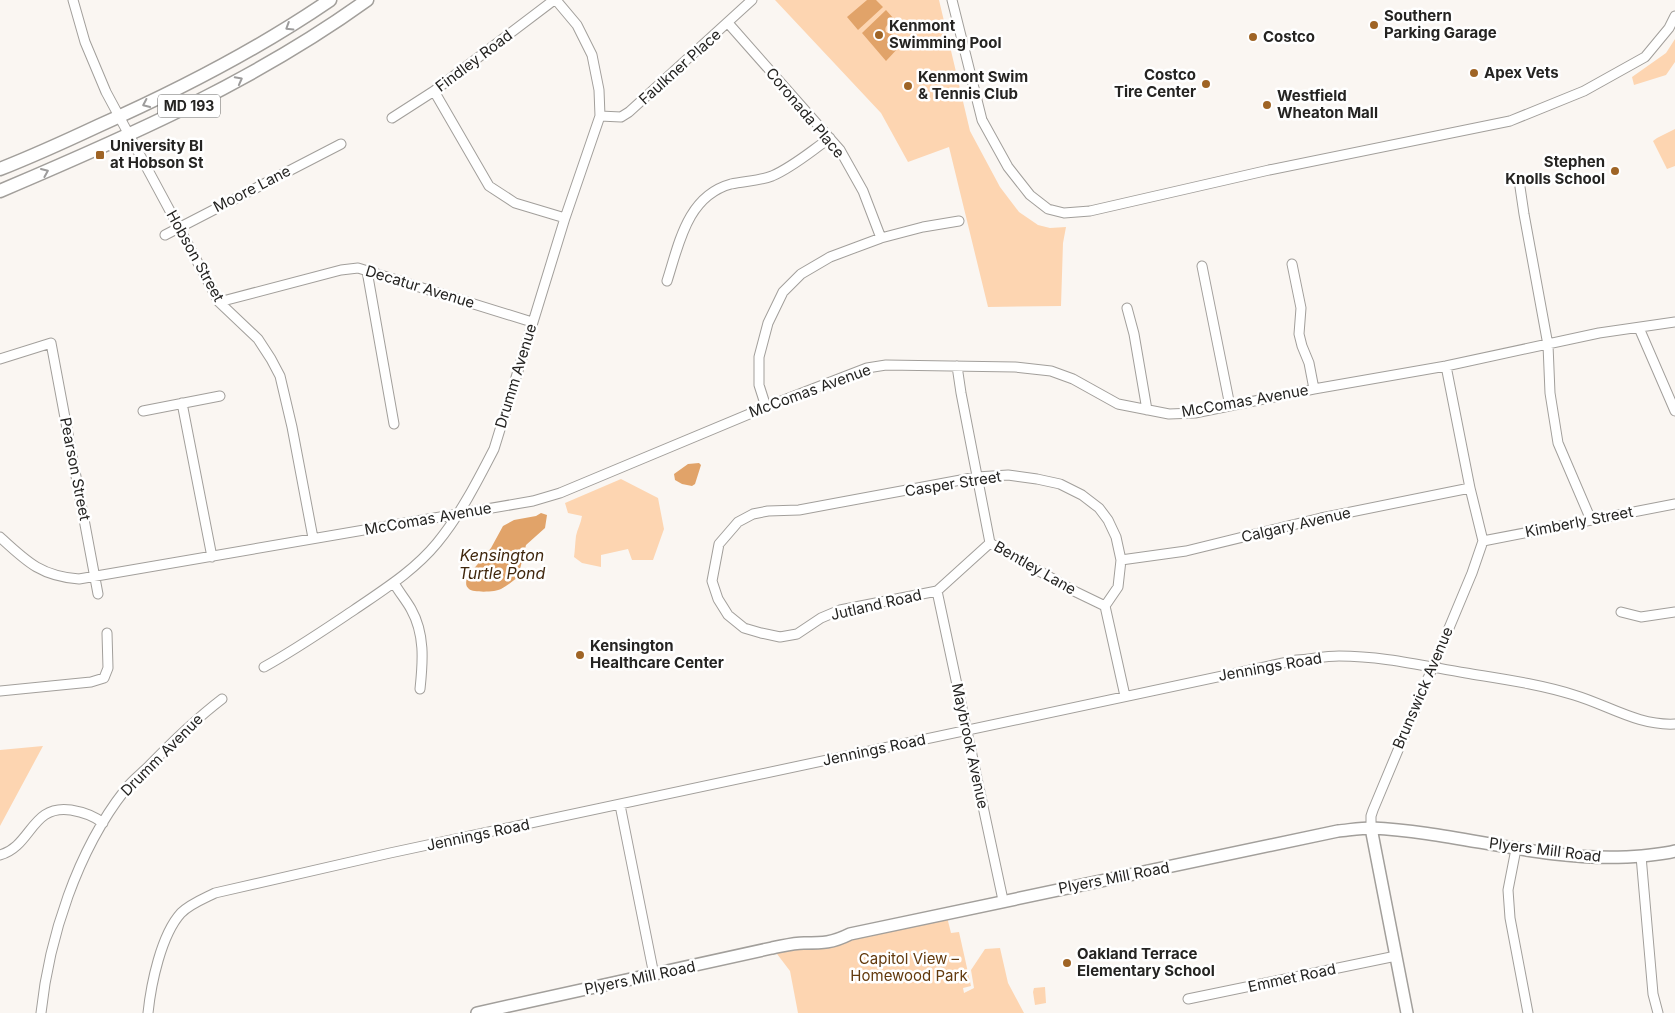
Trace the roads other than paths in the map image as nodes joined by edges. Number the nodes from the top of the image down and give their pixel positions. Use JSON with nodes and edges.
{"nodes":[{"id":1,"x":73,"y":0,"type":"edge"},
{"id":2,"x":330,"y":0,"type":"edge"},
{"id":3,"x":367,"y":0,"type":"edge"},
{"id":4,"x":555,"y":0,"type":"edge"},
{"id":5,"x":752,"y":0,"type":"edge"},
{"id":6,"x":952,"y":0,"type":"edge"},
{"id":7,"x":1675,"y":16,"type":"edge"},
{"id":8,"x":728,"y":23,"type":"junction"},
{"id":9,"x":434,"y":91,"type":"junction"},
{"id":10,"x":120,"y":116,"type":"junction"},
{"id":11,"x":600,"y":116,"type":"junction"},
{"id":12,"x":392,"y":118,"type":"dead end"},
{"id":13,"x":130,"y":134,"type":"junction"},
{"id":14,"x":830,"y":138,"type":"junction"},
{"id":15,"x":341,"y":144,"type":"dead end"},
{"id":16,"x":0,"y":169,"type":"edge"},
{"id":17,"x":1520,"y":187,"type":"dead end"},
{"id":18,"x":0,"y":191,"type":"edge"},
{"id":19,"x":565,"y":218,"type":"junction"},
{"id":20,"x":959,"y":221,"type":"dead end"},
{"id":21,"x":179,"y":227,"type":"junction"},
{"id":22,"x":164,"y":235,"type":"dead end"},
{"id":23,"x":881,"y":238,"type":"junction"},
{"id":24,"x":1292,"y":264,"type":"dead end"},
{"id":25,"x":1202,"y":266,"type":"dead end"},
{"id":26,"x":367,"y":271,"type":"junction"},
{"id":27,"x":667,"y":282,"type":"dead end"},
{"id":28,"x":219,"y":302,"type":"junction"},
{"id":29,"x":1127,"y":308,"type":"dead end"},
{"id":30,"x":532,"y":322,"type":"junction"},
{"id":31,"x":1675,"y":322,"type":"edge"},
{"id":32,"x":1639,"y":328,"type":"junction"},
{"id":33,"x":1548,"y":345,"type":"junction"},
{"id":34,"x":0,"y":359,"type":"edge"},
{"id":35,"x":957,"y":366,"type":"junction"},
{"id":36,"x":1446,"y":366,"type":"junction"},
{"id":37,"x":1314,"y":389,"type":"junction"},
{"id":38,"x":220,"y":396,"type":"dead end"},
{"id":39,"x":182,"y":403,"type":"junction"},
{"id":40,"x":1230,"y":406,"type":"junction"},
{"id":41,"x":766,"y":407,"type":"junction"},
{"id":42,"x":1147,"y":410,"type":"junction"},
{"id":43,"x":143,"y":411,"type":"dead end"},
{"id":44,"x":1675,"y":411,"type":"edge"},
{"id":45,"x":394,"y":424,"type":"dead end"},
{"id":46,"x":977,"y":477,"type":"junction"},
{"id":47,"x":1470,"y":488,"type":"junction"},
{"id":48,"x":1675,"y":504,"type":"edge"},
{"id":49,"x":459,"y":513,"type":"junction"},
{"id":50,"x":1591,"y":520,"type":"junction"},
{"id":51,"x":729,"y":531,"type":"joint"},
{"id":52,"x":0,"y":537,"type":"edge"},
{"id":53,"x":313,"y":538,"type":"junction"},
{"id":54,"x":1483,"y":541,"type":"junction"},
{"id":55,"x":990,"y":543,"type":"junction"},
{"id":56,"x":212,"y":557,"type":"junction"},
{"id":57,"x":1121,"y":560,"type":"junction"},
{"id":58,"x":95,"y":577,"type":"junction"},
{"id":59,"x":394,"y":583,"type":"junction"},
{"id":60,"x":937,"y":591,"type":"junction"},
{"id":61,"x":98,"y":594,"type":"dead end"},
{"id":62,"x":1105,"y":606,"type":"junction"},
{"id":63,"x":1621,"y":612,"type":"dead end"},
{"id":64,"x":1675,"y":612,"type":"edge"},
{"id":65,"x":107,"y":633,"type":"dead end"},
{"id":66,"x":264,"y":667,"type":"dead end"},
{"id":67,"x":1432,"y":667,"type":"junction"},
{"id":68,"x":420,"y":689,"type":"dead end"},
{"id":69,"x":0,"y":691,"type":"edge"},
{"id":70,"x":1125,"y":696,"type":"junction"},
{"id":71,"x":222,"y":699,"type":"dead end"},
{"id":72,"x":1675,"y":724,"type":"edge"},
{"id":73,"x":966,"y":730,"type":"junction"},
{"id":74,"x":620,"y":805,"type":"junction"},
{"id":75,"x":103,"y":823,"type":"junction"},
{"id":76,"x":1375,"y":829,"type":"junction"},
{"id":77,"x":1516,"y":849,"type":"junction"},
{"id":78,"x":1675,"y":851,"type":"edge"},
{"id":79,"x":0,"y":855,"type":"edge"},
{"id":80,"x":1640,"y":856,"type":"junction"},
{"id":81,"x":1003,"y":900,"type":"junction"},
{"id":82,"x":1396,"y":956,"type":"junction"},
{"id":83,"x":654,"y":975,"type":"junction"},
{"id":84,"x":1188,"y":1000,"type":"dead end"},
{"id":85,"x":42,"y":1013,"type":"edge"},
{"id":86,"x":148,"y":1013,"type":"edge"},
{"id":87,"x":476,"y":1013,"type":"edge"},
{"id":88,"x":1407,"y":1013,"type":"edge"},
{"id":89,"x":1528,"y":1013,"type":"edge"},
{"id":90,"x":1658,"y":1013,"type":"edge"}],
"edges":[{"from":1,"to":10,"type":"street","name":"Hobson Street"},
{"from":2,"to":10,"type":"main road","number":"MD 193","one_way":true},
{"from":13,"to":3,"type":"main road","number":"MD 193","one_way":true},
{"from":4,"to":9,"type":"street","name":"Findley Road"},
{"from":4,"to":11,"type":"street","name":"Drumm Avenue"},
{"from":5,"to":8,"type":"street","name":"Faulkner Place"},
{"from":6,"to":7,"type":"street"},
{"from":8,"to":11,"type":"street","name":"Faulkner Place"},
{"from":8,"to":14,"type":"street","name":"Coronada Place"},
{"from":9,"to":12,"type":"street","name":"Findley Road"},
{"from":9,"to":19,"type":"street"},
{"from":10,"to":13,"type":"street","name":"Hobson Street"},
{"from":10,"to":16,"type":"main road","number":"MD 193"},
{"from":11,"to":19,"type":"street","name":"Drumm Avenue"},
{"from":18,"to":13,"type":"main road","number":"MD 193","one_way":true},
{"from":13,"to":21,"type":"street","name":"Hobson Street"},
{"from":14,"to":23,"type":"street","name":"Coronada Place"},
{"from":14,"to":27,"type":"street"},
{"from":15,"to":21,"type":"street","name":"Moore Lane"},
{"from":17,"to":33,"type":"street"},
{"from":19,"to":30,"type":"street","name":"Drumm Avenue"},
{"from":20,"to":23,"type":"street"},
{"from":21,"to":22,"type":"street","name":"Moore Lane"},
{"from":21,"to":28,"type":"street","name":"Hobson Street"},
{"from":23,"to":41,"type":"street"},
{"from":24,"to":37,"type":"street"},
{"from":25,"to":40,"type":"street"},
{"from":26,"to":28,"type":"street","name":"Decatur Avenue"},
{"from":26,"to":30,"type":"street","name":"Decatur Avenue"},
{"from":26,"to":45,"type":"street"},
{"from":28,"to":53,"type":"street","name":"Hobson Street"},
{"from":29,"to":42,"type":"street"},
{"from":30,"to":49,"type":"street","name":"Drumm Avenue"},
{"from":31,"to":32,"type":"street","name":"McComas Avenue"},
{"from":32,"to":33,"type":"street","name":"McComas Avenue"},
{"from":32,"to":44,"type":"street"},
{"from":33,"to":36,"type":"street","name":"McComas Avenue"},
{"from":33,"to":50,"type":"street"},
{"from":34,"to":58,"type":"street","name":"Pearson Street"},
{"from":35,"to":41,"type":"street","name":"McComas Avenue"},
{"from":35,"to":42,"type":"street","name":"McComas Avenue"},
{"from":35,"to":46,"type":"street","name":"Bentley Lane"},
{"from":36,"to":37,"type":"street","name":"McComas Avenue"},
{"from":36,"to":47,"type":"street"},
{"from":37,"to":40,"type":"street","name":"McComas Avenue"},
{"from":38,"to":39,"type":"street"},
{"from":39,"to":43,"type":"street"},
{"from":39,"to":56,"type":"street"},
{"from":40,"to":42,"type":"street","name":"McComas Avenue"},
{"from":41,"to":49,"type":"street","name":"McComas Avenue"},
{"from":46,"to":51,"type":"street","name":"Casper Street"},
{"from":46,"to":55,"type":"street","name":"Bentley Lane"},
{"from":46,"to":57,"type":"street","name":"Casper Street"},
{"from":47,"to":54,"type":"street"},
{"from":47,"to":57,"type":"street","name":"Calgary Avenue"},
{"from":48,"to":50,"type":"street","name":"Kimberly Street"},
{"from":49,"to":53,"type":"street","name":"McComas Avenue"},
{"from":49,"to":59,"type":"street","name":"Drumm Avenue"},
{"from":50,"to":54,"type":"street","name":"Kimberly Street"},
{"from":51,"to":60,"type":"street","name":"Jutland Road"},
{"from":52,"to":58,"type":"street","name":"McComas Avenue"},
{"from":53,"to":56,"type":"street","name":"McComas Avenue"},
{"from":54,"to":67,"type":"street","name":"Brunswick Avenue"},
{"from":55,"to":60,"type":"street","name":"Jutland Road"},
{"from":55,"to":62,"type":"street","name":"Bentley Lane"},
{"from":56,"to":58,"type":"street","name":"McComas Avenue"},
{"from":57,"to":62,"type":"street","name":"Casper Street"},
{"from":58,"to":61,"type":"street","name":"Pearson Street"},
{"from":59,"to":66,"type":"street","name":"Drumm Avenue"},
{"from":59,"to":68,"type":"street"},
{"from":60,"to":73,"type":"street","name":"Maybrook Avenue"},
{"from":62,"to":70,"type":"street"},
{"from":63,"to":64,"type":"street"},
{"from":65,"to":69,"type":"street"},
{"from":67,"to":70,"type":"street","name":"Jennings Road"},
{"from":67,"to":72,"type":"street","name":"Jennings Road"},
{"from":67,"to":76,"type":"street","name":"Brunswick Avenue"},
{"from":70,"to":73,"type":"street","name":"Jennings Road"},
{"from":71,"to":75,"type":"street","name":"Drumm Avenue"},
{"from":73,"to":74,"type":"street","name":"Jennings Road"},
{"from":73,"to":81,"type":"street","name":"Maybrook Avenue"},
{"from":74,"to":83,"type":"street"},
{"from":74,"to":86,"type":"street","name":"Jennings Road"},
{"from":75,"to":79,"type":"street"},
{"from":75,"to":85,"type":"street","name":"Drumm Avenue"},
{"from":76,"to":77,"type":"street","name":"Plyers Mill Road"},
{"from":76,"to":81,"type":"street","name":"Plyers Mill Road"},
{"from":76,"to":82,"type":"street","name":"Brunswick Avenue"},
{"from":77,"to":80,"type":"street","name":"Plyers Mill Road"},
{"from":77,"to":89,"type":"street"},
{"from":78,"to":80,"type":"street","name":"Plyers Mill Road"},
{"from":80,"to":90,"type":"street"},
{"from":81,"to":83,"type":"street","name":"Plyers Mill Road"},
{"from":82,"to":84,"type":"street","name":"Emmet Road"},
{"from":82,"to":88,"type":"street","name":"Brunswick Avenue"},
{"from":83,"to":87,"type":"street","name":"Plyers Mill Road"}]}
